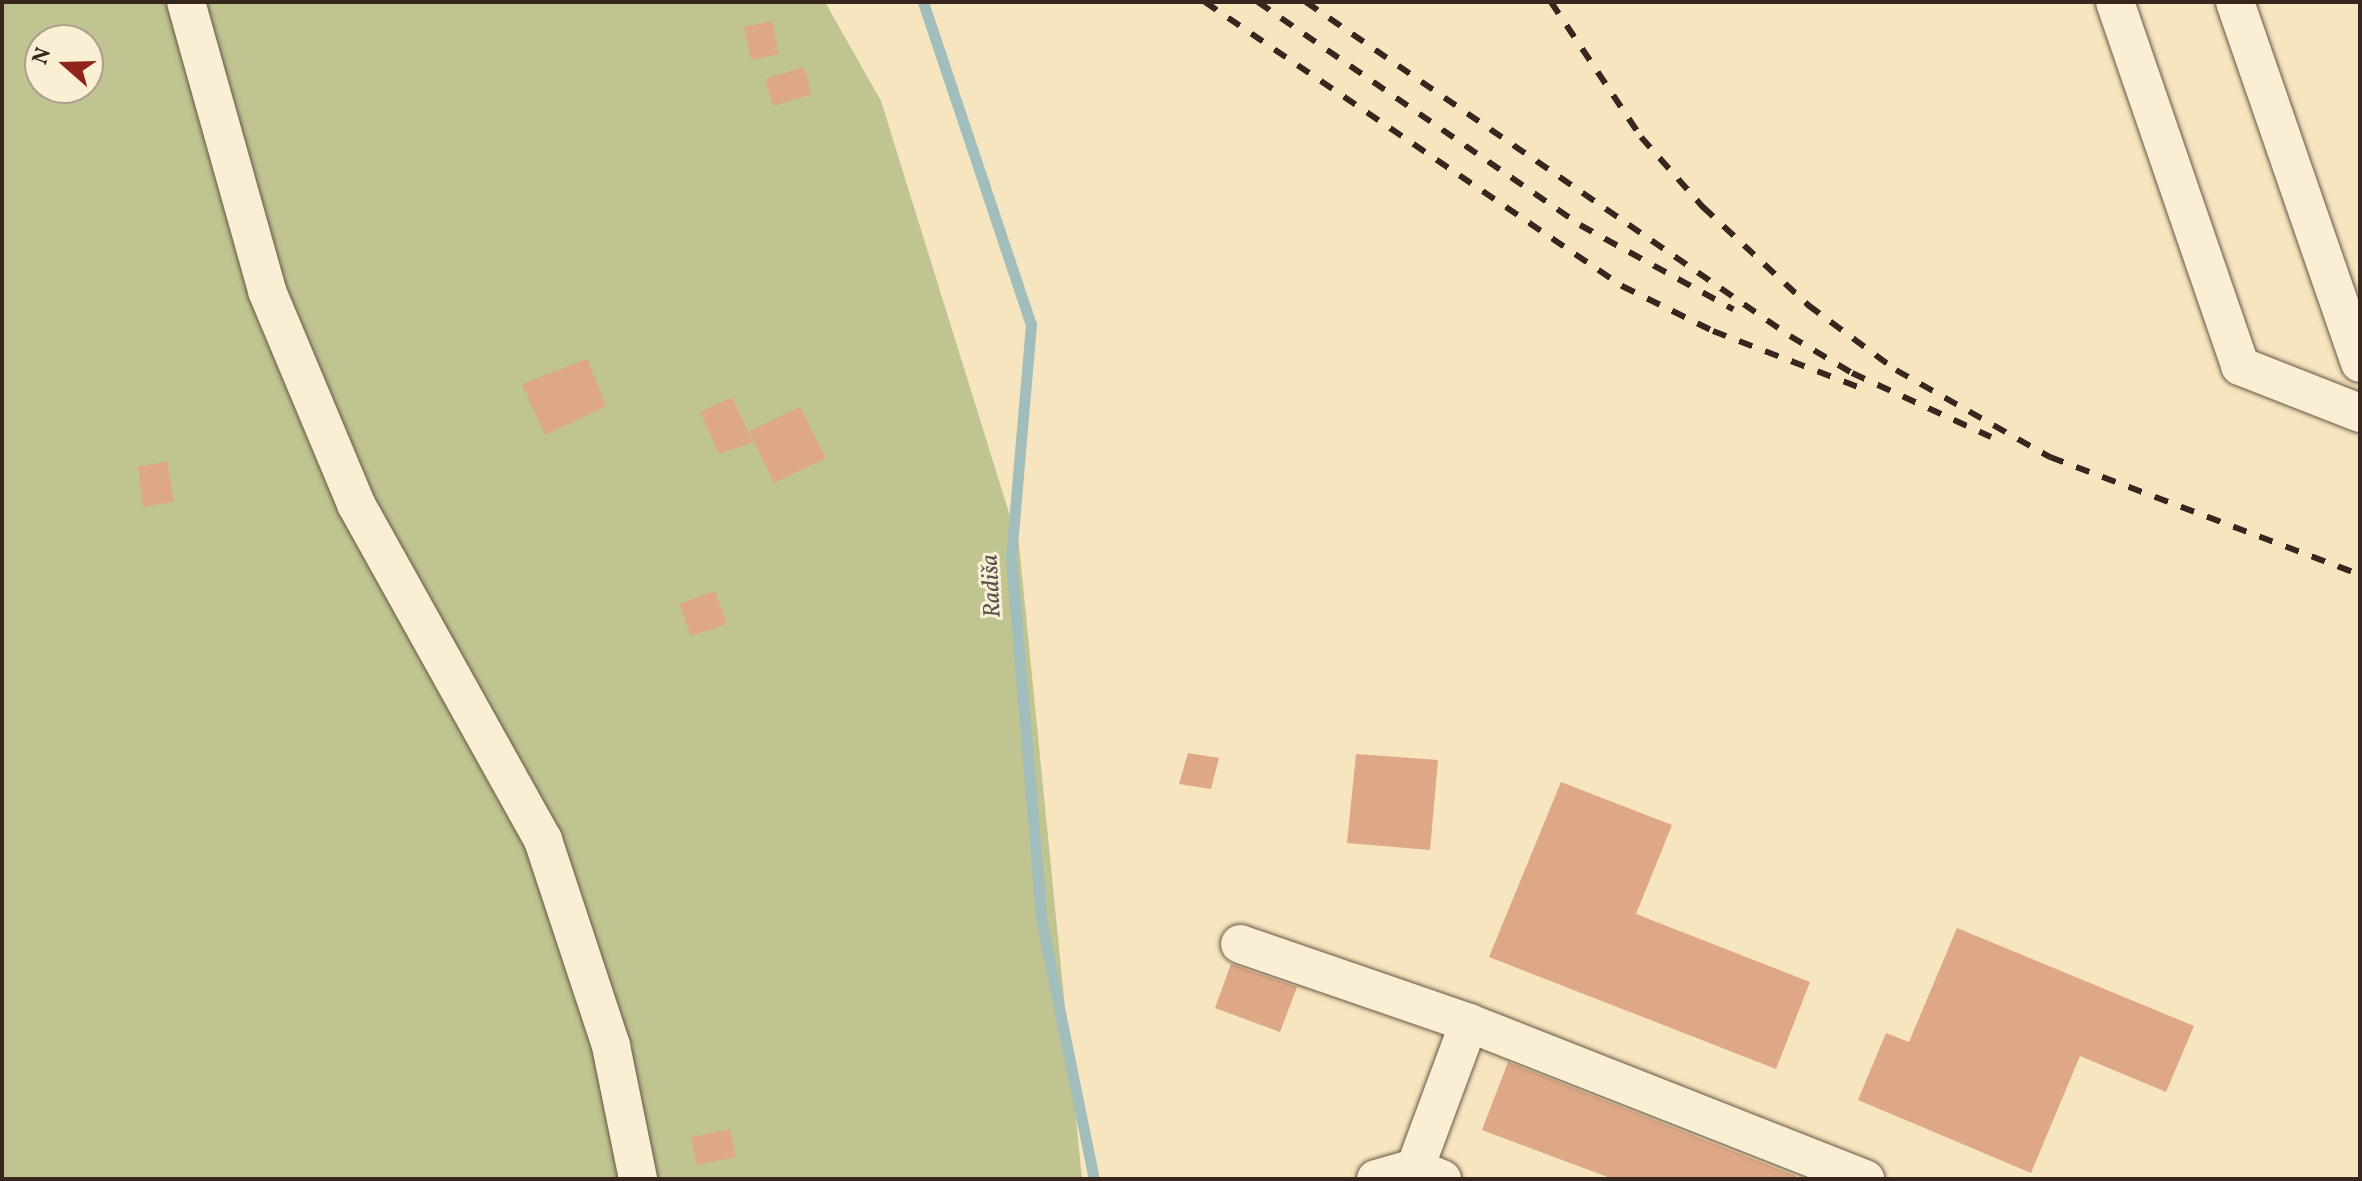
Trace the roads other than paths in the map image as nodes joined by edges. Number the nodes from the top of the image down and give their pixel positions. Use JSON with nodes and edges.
{"nodes":[{"id":1,"x":186,"y":2,"type":"edge"},
{"id":2,"x":2115,"y":2,"type":"edge"},
{"id":3,"x":2235,"y":2,"type":"edge"},
{"id":4,"x":2360,"y":363,"type":"edge"},
{"id":5,"x":2360,"y":413,"type":"edge"},
{"id":6,"x":1240,"y":944,"type":"dead end"},
{"id":7,"x":1469,"y":1023,"type":"junction"},
{"id":8,"x":1428,"y":1173,"type":"edge"},
{"id":9,"x":638,"y":1179,"type":"edge"},
{"id":10,"x":1376,"y":1179,"type":"edge"},
{"id":11,"x":1865,"y":1179,"type":"edge"}],
"edges":[{"from":1,"to":9,"type":"street"},
{"from":2,"to":5,"type":"street"},
{"from":3,"to":4,"type":"street"},
{"from":6,"to":7,"type":"street"},
{"from":7,"to":8,"type":"street"},
{"from":7,"to":11,"type":"street"},
{"from":8,"to":10,"type":"street"}]}
